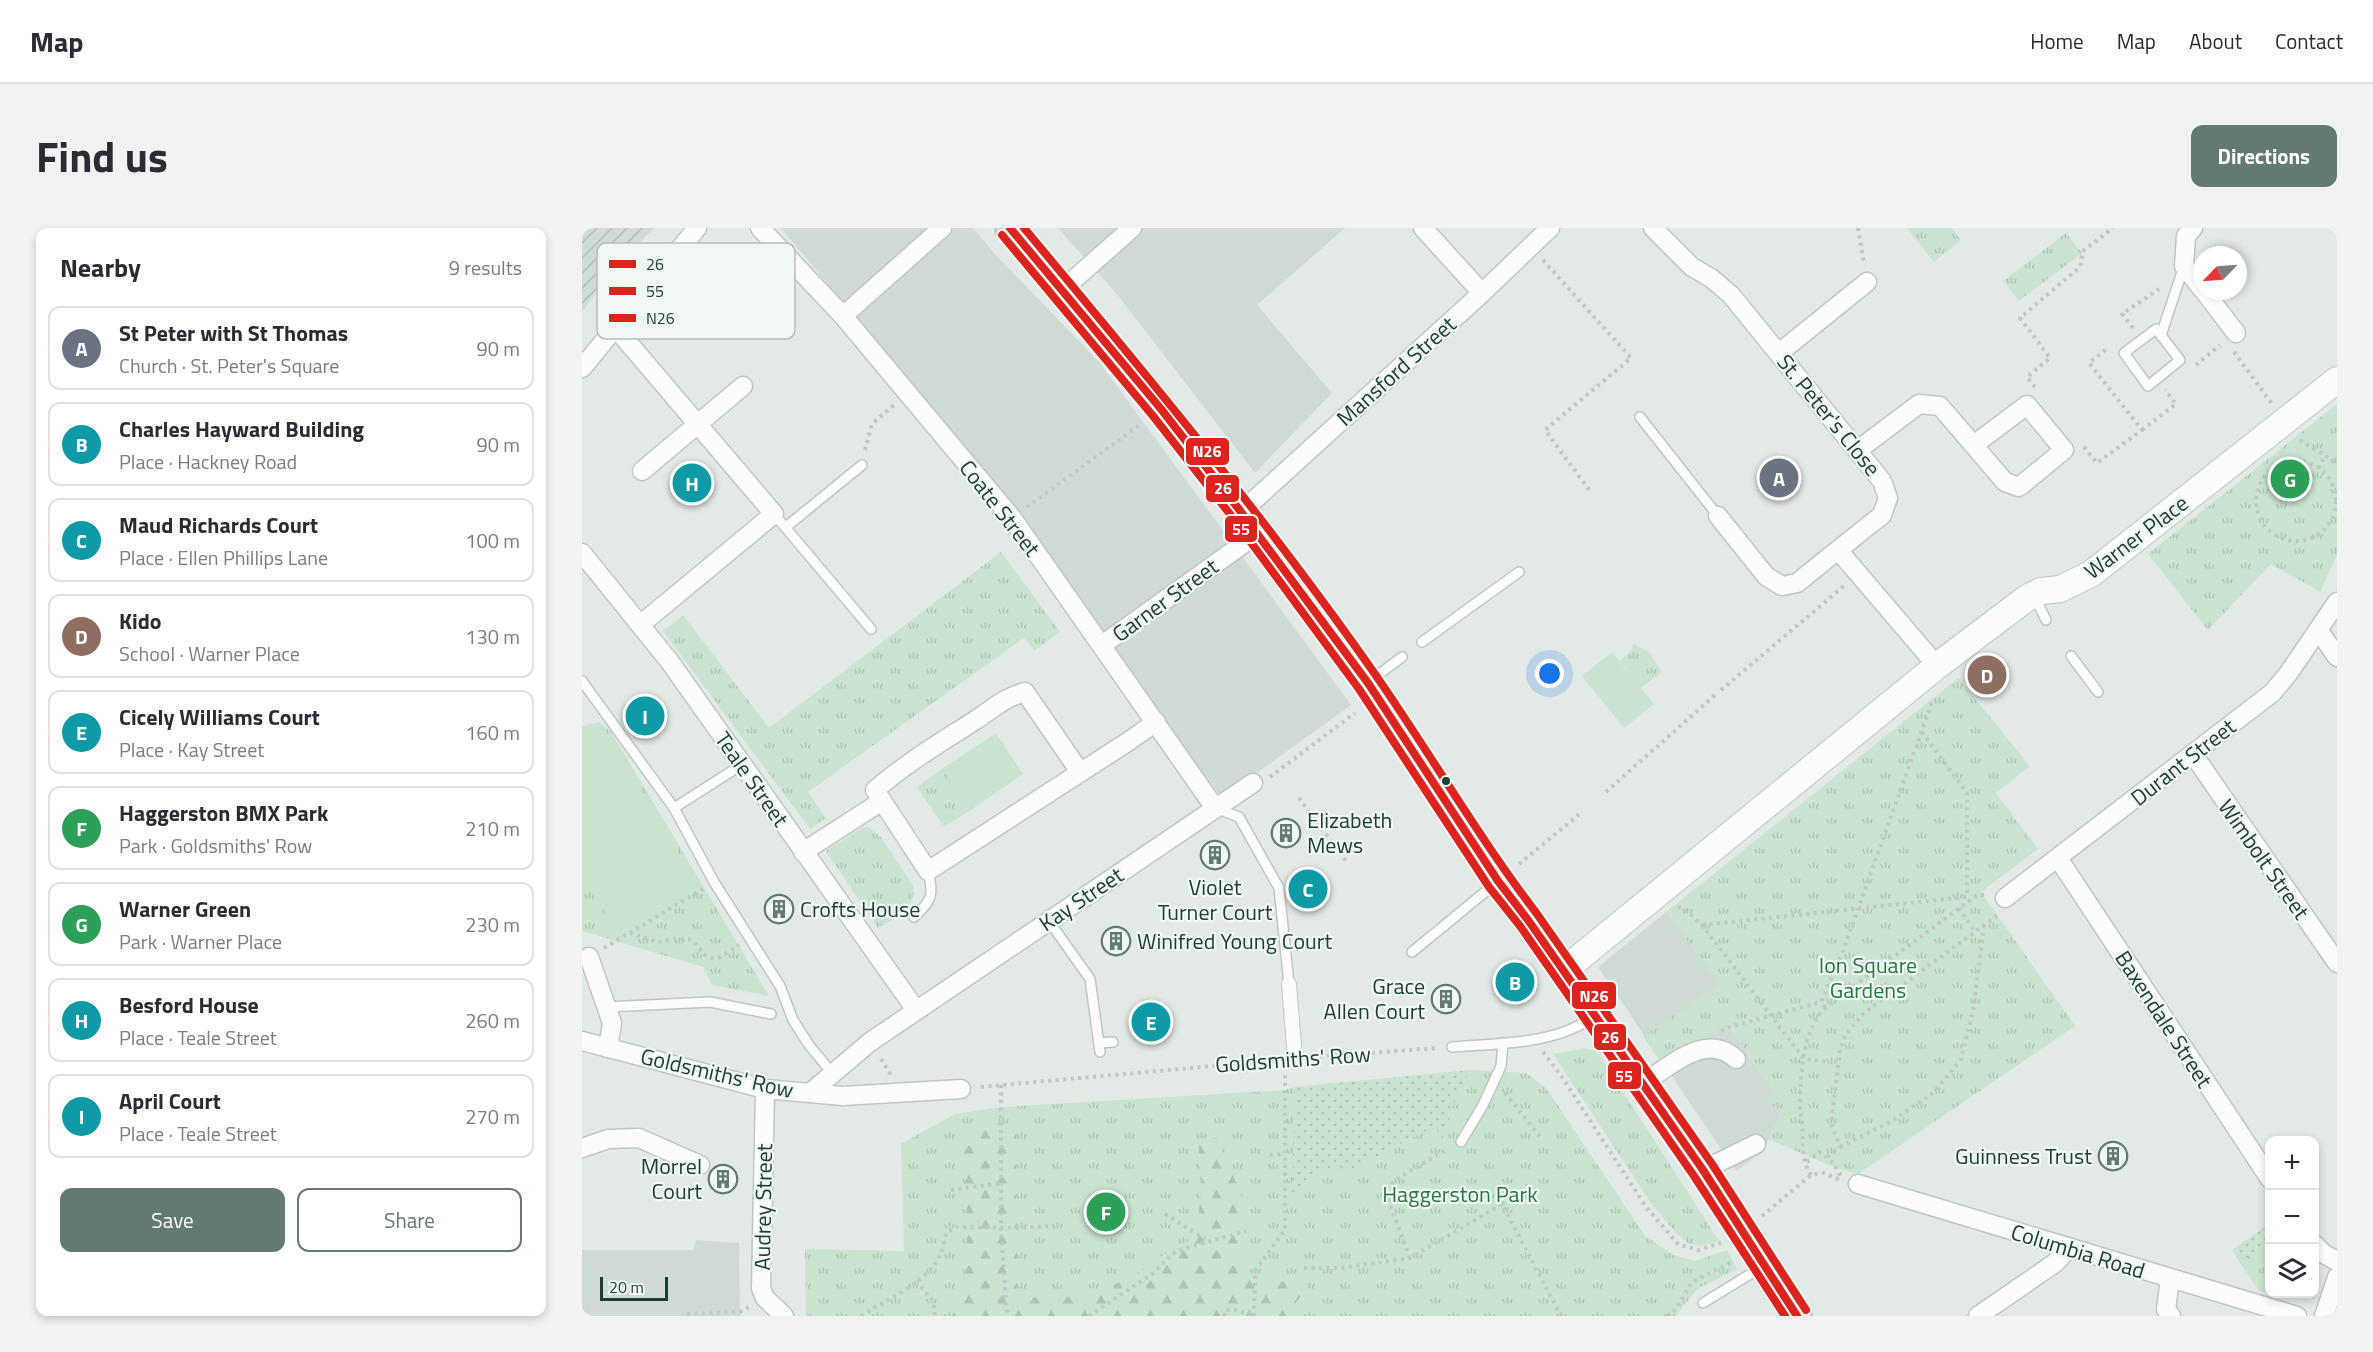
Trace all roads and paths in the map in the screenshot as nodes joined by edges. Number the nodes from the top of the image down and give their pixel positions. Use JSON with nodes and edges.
{"nodes":[{"id":1,"x":697,"y":228,"type":"edge"},
{"id":2,"x":760,"y":228,"type":"edge"},
{"id":3,"x":942,"y":228,"type":"edge"},
{"id":4,"x":1010,"y":228,"type":"edge"},
{"id":5,"x":1132,"y":228,"type":"edge"},
{"id":6,"x":1423,"y":228,"type":"edge"},
{"id":7,"x":1550,"y":228,"type":"edge"},
{"id":8,"x":1653,"y":228,"type":"edge"},
{"id":9,"x":1858,"y":228,"type":"edge"},
{"id":10,"x":2113,"y":228,"type":"edge"},
{"id":11,"x":2184,"y":231,"type":"edge"},
{"id":12,"x":684,"y":243,"type":"edge"},
{"id":13,"x":774,"y":243,"type":"edge"},
{"id":14,"x":1531,"y":246,"type":"junction"},
{"id":15,"x":795,"y":265,"type":"edge"},
{"id":16,"x":2184,"y":266,"type":"junction"},
{"id":17,"x":2193,"y":277,"type":"edge"},
{"id":18,"x":1867,"y":282,"type":"joint"},
{"id":19,"x":2167,"y":284,"type":"dead end"},
{"id":20,"x":1061,"y":291,"type":"junction"},
{"id":21,"x":1482,"y":293,"type":"junction"},
{"id":22,"x":2209,"y":300,"type":"edge"},
{"id":23,"x":843,"y":316,"type":"junction"},
{"id":24,"x":2124,"y":335,"type":"dead end"},
{"id":25,"x":2161,"y":335,"type":"junction"},
{"id":26,"x":2231,"y":337,"type":"junction"},
{"id":27,"x":604,"y":339,"type":"edge"},
{"id":28,"x":625,"y":339,"type":"edge"},
{"id":29,"x":2115,"y":342,"type":"dead end"},
{"id":30,"x":1779,"y":353,"type":"junction"},
{"id":31,"x":582,"y":368,"type":"edge"},
{"id":32,"x":2191,"y":369,"type":"dead end"},
{"id":33,"x":2337,"y":380,"type":"edge"},
{"id":34,"x":2174,"y":383,"type":"dead end"},
{"id":35,"x":743,"y":386,"type":"dead end"},
{"id":36,"x":908,"y":393,"type":"junction"},
{"id":37,"x":2027,"y":405,"type":"junction"},
{"id":38,"x":2273,"y":405,"type":"dead end"},
{"id":39,"x":1640,"y":417,"type":"dead end"},
{"id":40,"x":698,"y":423,"type":"junction"},
{"id":41,"x":1141,"y":424,"type":"dead end"},
{"id":42,"x":2142,"y":430,"type":"junction"},
{"id":43,"x":2298,"y":438,"type":"dead end"},
{"id":44,"x":2078,"y":439,"type":"dead end"},
{"id":45,"x":1975,"y":444,"type":"junction"},
{"id":46,"x":1858,"y":450,"type":"junction"},
{"id":47,"x":2325,"y":456,"type":"junction"},
{"id":48,"x":2337,"y":463,"type":"edge"},
{"id":49,"x":862,"y":465,"type":"joint"},
{"id":50,"x":2318,"y":468,"type":"junction"},
{"id":51,"x":642,"y":471,"type":"dead end"},
{"id":52,"x":1590,"y":491,"type":"dead end"},
{"id":53,"x":1718,"y":516,"type":"joint"},
{"id":54,"x":1011,"y":518,"type":"junction"},
{"id":55,"x":780,"y":521,"type":"junction"},
{"id":56,"x":1249,"y":523,"type":"junction"},
{"id":57,"x":1838,"y":550,"type":"junction"},
{"id":58,"x":582,"y":553,"type":"edge"},
{"id":59,"x":1519,"y":572,"type":"dead end"},
{"id":60,"x":1858,"y":574,"type":"junction"},
{"id":61,"x":2034,"y":594,"type":"junction"},
{"id":62,"x":2337,"y":602,"type":"edge"},
{"id":63,"x":2046,"y":620,"type":"dead end"},
{"id":64,"x":640,"y":625,"type":"junction"},
{"id":65,"x":872,"y":629,"type":"dead end"},
{"id":66,"x":2319,"y":631,"type":"junction"},
{"id":67,"x":1422,"y":642,"type":"dead end"},
{"id":68,"x":1102,"y":645,"type":"junction"},
{"id":69,"x":2071,"y":656,"type":"dead end"},
{"id":70,"x":1402,"y":657,"type":"dead end"},
{"id":71,"x":2337,"y":657,"type":"edge"},
{"id":72,"x":1937,"y":666,"type":"junction"},
{"id":73,"x":582,"y":681,"type":"edge"},
{"id":74,"x":1368,"y":683,"type":"junction"},
{"id":75,"x":1721,"y":690,"type":"dead end"},
{"id":76,"x":2098,"y":692,"type":"dead end"},
{"id":77,"x":1715,"y":695,"type":"dead end"},
{"id":78,"x":1930,"y":700,"type":"dead end"},
{"id":79,"x":1355,"y":713,"type":"dead end"},
{"id":80,"x":1155,"y":722,"type":"junction"},
{"id":81,"x":1922,"y":732,"type":"junction"},
{"id":82,"x":2193,"y":754,"type":"junction"},
{"id":83,"x":743,"y":764,"type":"junction"},
{"id":84,"x":1080,"y":772,"type":"junction"},
{"id":85,"x":1253,"y":783,"type":"joint"},
{"id":86,"x":1606,"y":792,"type":"dead end"},
{"id":87,"x":1299,"y":798,"type":"dead end"},
{"id":88,"x":882,"y":801,"type":"junction"},
{"id":89,"x":1215,"y":807,"type":"junction"},
{"id":90,"x":674,"y":808,"type":"junction"},
{"id":91,"x":1582,"y":812,"type":"dead end"},
{"id":92,"x":804,"y":852,"type":"junction"},
{"id":93,"x":2058,"y":858,"type":"junction"},
{"id":94,"x":1346,"y":861,"type":"dead end"},
{"id":95,"x":928,"y":871,"type":"junction"},
{"id":96,"x":1508,"y":872,"type":"junction"},
{"id":97,"x":1674,"y":880,"type":"junction"},
{"id":98,"x":714,"y":882,"type":"junction"},
{"id":99,"x":1967,"y":897,"type":"junction"},
{"id":100,"x":2004,"y":898,"type":"junction"},
{"id":101,"x":1967,"y":902,"type":"junction"},
{"id":102,"x":1859,"y":908,"type":"junction"},
{"id":103,"x":1959,"y":908,"type":"junction"},
{"id":104,"x":914,"y":917,"type":"dead end"},
{"id":105,"x":1049,"y":921,"type":"junction"},
{"id":106,"x":1702,"y":925,"type":"junction"},
{"id":107,"x":1984,"y":925,"type":"junction"},
{"id":108,"x":1975,"y":932,"type":"junction"},
{"id":109,"x":630,"y":933,"type":"junction"},
{"id":110,"x":729,"y":952,"type":"dead end"},
{"id":111,"x":1412,"y":952,"type":"dead end"},
{"id":112,"x":589,"y":957,"type":"joint"},
{"id":113,"x":2337,"y":963,"type":"edge"},
{"id":114,"x":1563,"y":971,"type":"junction"},
{"id":115,"x":1289,"y":984,"type":"joint"},
{"id":116,"x":1821,"y":1002,"type":"junction"},
{"id":117,"x":606,"y":1007,"type":"junction"},
{"id":118,"x":1825,"y":1007,"type":"junction"},
{"id":119,"x":916,"y":1010,"type":"junction"},
{"id":120,"x":771,"y":1014,"type":"dead end"},
{"id":121,"x":1595,"y":1015,"type":"junction"},
{"id":122,"x":1770,"y":1016,"type":"junction"},
{"id":123,"x":1729,"y":1027,"type":"dead end"},
{"id":124,"x":582,"y":1041,"type":"edge"},
{"id":125,"x":1113,"y":1042,"type":"dead end"},
{"id":126,"x":1503,"y":1043,"type":"junction"},
{"id":127,"x":1452,"y":1047,"type":"joint"},
{"id":128,"x":608,"y":1048,"type":"junction"},
{"id":129,"x":1540,"y":1048,"type":"dead end"},
{"id":130,"x":881,"y":1059,"type":"dead end"},
{"id":131,"x":1290,"y":1059,"type":"junction"},
{"id":132,"x":1736,"y":1059,"type":"dead end"},
{"id":133,"x":1804,"y":1059,"type":"junction"},
{"id":134,"x":1839,"y":1063,"type":"junction"},
{"id":135,"x":889,"y":1072,"type":"dead end"},
{"id":136,"x":832,"y":1073,"type":"junction"},
{"id":137,"x":1643,"y":1083,"type":"junction"},
{"id":138,"x":1001,"y":1085,"type":"junction"},
{"id":139,"x":986,"y":1087,"type":"dead end"},
{"id":140,"x":765,"y":1089,"type":"junction"},
{"id":141,"x":961,"y":1089,"type":"dead end"},
{"id":142,"x":1504,"y":1092,"type":"dead end"},
{"id":143,"x":810,"y":1093,"type":"junction"},
{"id":144,"x":1542,"y":1139,"type":"dead end"},
{"id":145,"x":1461,"y":1142,"type":"joint"},
{"id":146,"x":1756,"y":1144,"type":"dead end"},
{"id":147,"x":1840,"y":1147,"type":"junction"},
{"id":148,"x":582,"y":1148,"type":"edge"},
{"id":149,"x":1285,"y":1154,"type":"junction"},
{"id":150,"x":1270,"y":1155,"type":"dead end"},
{"id":151,"x":1827,"y":1157,"type":"junction"},
{"id":152,"x":1808,"y":1162,"type":"dead end"},
{"id":153,"x":700,"y":1165,"type":"dead end"},
{"id":154,"x":1703,"y":1170,"type":"junction"},
{"id":155,"x":2265,"y":1171,"type":"edge"},
{"id":156,"x":1810,"y":1175,"type":"junction"},
{"id":157,"x":1850,"y":1182,"type":"junction"},
{"id":158,"x":1002,"y":1183,"type":"junction"},
{"id":159,"x":1530,"y":1184,"type":"dead end"},
{"id":160,"x":951,"y":1190,"type":"dead end"},
{"id":161,"x":1502,"y":1204,"type":"junction"},
{"id":162,"x":1768,"y":1212,"type":"dead end"},
{"id":163,"x":1165,"y":1214,"type":"dead end"},
{"id":164,"x":1048,"y":1226,"type":"dead end"},
{"id":165,"x":1001,"y":1228,"type":"junction"},
{"id":166,"x":1246,"y":1231,"type":"dead end"},
{"id":167,"x":1209,"y":1241,"type":"junction"},
{"id":168,"x":1723,"y":1242,"type":"dead end"},
{"id":169,"x":2069,"y":1248,"type":"junction"},
{"id":170,"x":2319,"y":1249,"type":"edge"},
{"id":171,"x":1410,"y":1258,"type":"junction"},
{"id":172,"x":1737,"y":1259,"type":"dead end"},
{"id":173,"x":2337,"y":1261,"type":"edge"},
{"id":174,"x":1764,"y":1266,"type":"junction"},
{"id":175,"x":1304,"y":1268,"type":"dead end"},
{"id":176,"x":2337,"y":1277,"type":"edge"},
{"id":177,"x":2170,"y":1279,"type":"junction"},
{"id":178,"x":916,"y":1281,"type":"junction"},
{"id":179,"x":765,"y":1298,"type":"junction"},
{"id":180,"x":1703,"y":1303,"type":"dead end"},
{"id":181,"x":687,"y":1314,"type":"dead end"},
{"id":182,"x":1095,"y":1314,"type":"edge"},
{"id":183,"x":784,"y":1316,"type":"edge"},
{"id":184,"x":861,"y":1316,"type":"edge"},
{"id":185,"x":935,"y":1316,"type":"edge"},
{"id":186,"x":1007,"y":1316,"type":"edge"},
{"id":187,"x":1089,"y":1316,"type":"edge"},
{"id":188,"x":1224,"y":1316,"type":"edge"},
{"id":189,"x":1254,"y":1316,"type":"edge"},
{"id":190,"x":1560,"y":1316,"type":"edge"},
{"id":191,"x":1667,"y":1316,"type":"edge"},
{"id":192,"x":1797,"y":1316,"type":"edge"},
{"id":193,"x":1978,"y":1316,"type":"edge"},
{"id":194,"x":2171,"y":1316,"type":"edge"},
{"id":195,"x":2297,"y":1316,"type":"edge"},
{"id":196,"x":2324,"y":1316,"type":"edge"}],
"edges":[{"from":1,"to":12,"type":"street"},
{"from":2,"to":13,"type":"street","name":"Coate Street"},
{"from":3,"to":23,"type":"street"},
{"from":4,"to":20,"type":"main road"},
{"from":5,"to":20,"type":"street"},
{"from":6,"to":21,"type":"street"},
{"from":7,"to":14,"type":"street","name":"Mansford Street"},
{"from":8,"to":30,"type":"street","name":"St. Peter's Close"},
{"from":9,"to":18,"type":"path"},
{"from":10,"to":37,"type":"path"},
{"from":11,"to":16,"type":"street"},
{"from":14,"to":21,"type":"street","name":"Mansford Street"},
{"from":14,"to":52,"type":"path"},
{"from":15,"to":23,"type":"street","name":"Coate Street"},
{"from":16,"to":17,"type":"street"},
{"from":16,"to":25,"type":"lane"},
{"from":18,"to":30,"type":"street"},
{"from":19,"to":24,"type":"path"},
{"from":20,"to":56,"type":"main road"},
{"from":21,"to":56,"type":"street","name":"Mansford Street"},
{"from":22,"to":26,"type":"street"},
{"from":23,"to":36,"type":"street","name":"Coate Street"},
{"from":25,"to":25,"type":"lane"},
{"from":26,"to":32,"type":"path"},
{"from":26,"to":38,"type":"path"},
{"from":27,"to":31,"type":"street"},
{"from":28,"to":40,"type":"street"},
{"from":29,"to":42,"type":"path"},
{"from":30,"to":46,"type":"street","name":"St. Peter's Close"},
{"from":33,"to":61,"type":"main road","name":"Warner Place"},
{"from":34,"to":42,"type":"path"},
{"from":35,"to":40,"type":"street"},
{"from":36,"to":49,"type":"path"},
{"from":36,"to":54,"type":"street","name":"Coate Street"},
{"from":37,"to":45,"type":"street"},
{"from":37,"to":45,"type":"street"},
{"from":39,"to":53,"type":"lane"},
{"from":40,"to":51,"type":"street"},
{"from":40,"to":55,"type":"street"},
{"from":41,"to":54,"type":"path"},
{"from":42,"to":44,"type":"path"},
{"from":43,"to":47,"type":"path"},
{"from":45,"to":46,"type":"street"},
{"from":46,"to":57,"type":"street","name":"St. Peter's Close"},
{"from":47,"to":48,"type":"path"},
{"from":47,"to":50,"type":"path"},
{"from":49,"to":55,"type":"lane"},
{"from":50,"to":50,"type":"path"},
{"from":53,"to":57,"type":"street"},
{"from":54,"to":68,"type":"street","name":"Coate Street"},
{"from":55,"to":64,"type":"street"},
{"from":55,"to":65,"type":"lane"},
{"from":56,"to":68,"type":"street","name":"Garner Street"},
{"from":56,"to":74,"type":"main road"},
{"from":57,"to":60,"type":"street"},
{"from":58,"to":64,"type":"street","name":"Teale Street"},
{"from":59,"to":67,"type":"lane"},
{"from":60,"to":72,"type":"street"},
{"from":60,"to":75,"type":"path"},
{"from":61,"to":63,"type":"lane"},
{"from":61,"to":72,"type":"main road","name":"Warner Place"},
{"from":62,"to":66,"type":"street","name":"Durant Street"},
{"from":64,"to":83,"type":"street","name":"Teale Street"},
{"from":66,"to":71,"type":"street"},
{"from":66,"to":82,"type":"street","name":"Durant Street"},
{"from":68,"to":80,"type":"street","name":"Coate Street"},
{"from":69,"to":76,"type":"lane"},
{"from":70,"to":74,"type":"lane"},
{"from":72,"to":97,"type":"main road","name":"Warner Place"},
{"from":73,"to":90,"type":"lane"},
{"from":74,"to":96,"type":"main road"},
{"from":77,"to":86,"type":"path"},
{"from":78,"to":81,"type":"path"},
{"from":79,"to":85,"type":"path"},
{"from":80,"to":84,"type":"street"},
{"from":80,"to":89,"type":"street","name":"Coate Street"},
{"from":81,"to":99,"type":"path"},
{"from":81,"to":102,"type":"path"},
{"from":82,"to":93,"type":"street","name":"Durant Street"},
{"from":82,"to":113,"type":"street","name":"Wimbolt Street"},
{"from":83,"to":90,"type":"lane"},
{"from":83,"to":92,"type":"street","name":"Teale Street"},
{"from":84,"to":88,"type":"street"},
{"from":84,"to":95,"type":"street"},
{"from":85,"to":89,"type":"street","name":"Kay Street"},
{"from":87,"to":94,"type":"path"},
{"from":88,"to":92,"type":"street"},
{"from":88,"to":95,"type":"street"},
{"from":89,"to":105,"type":"street","name":"Kay Street"},
{"from":89,"to":115,"type":"lane"},
{"from":90,"to":98,"type":"lane"},
{"from":91,"to":96,"type":"path"},
{"from":92,"to":119,"type":"street","name":"Teale Street"},
{"from":93,"to":100,"type":"street","name":"Durant Street"},
{"from":93,"to":155,"type":"street","name":"Baxendale Street"},
{"from":95,"to":104,"type":"lane"},
{"from":96,"to":111,"type":"lane"},
{"from":96,"to":114,"type":"main road"},
{"from":97,"to":106,"type":"path"},
{"from":97,"to":114,"type":"main road","name":"Warner Place"},
{"from":98,"to":109,"type":"path"},
{"from":98,"to":136,"type":"lane"},
{"from":99,"to":101,"type":"path"},
{"from":99,"to":102,"type":"path"},
{"from":100,"to":101,"type":"path"},
{"from":100,"to":107,"type":"path"},
{"from":101,"to":103,"type":"path"},
{"from":102,"to":106,"type":"path"},
{"from":102,"to":116,"type":"path"},
{"from":103,"to":108,"type":"path"},
{"from":103,"to":118,"type":"path"},
{"from":105,"to":119,"type":"street","name":"Kay Street"},
{"from":105,"to":125,"type":"lane"},
{"from":106,"to":122,"type":"path"},
{"from":107,"to":108,"type":"path"},
{"from":107,"to":147,"type":"path"},
{"from":108,"to":134,"type":"path"},
{"from":109,"to":110,"type":"path"},
{"from":109,"to":112,"type":"path"},
{"from":112,"to":117,"type":"street"},
{"from":114,"to":121,"type":"main road"},
{"from":115,"to":131,"type":"street"},
{"from":116,"to":118,"type":"path"},
{"from":116,"to":122,"type":"path"},
{"from":117,"to":120,"type":"lane"},
{"from":117,"to":128,"type":"street"},
{"from":118,"to":133,"type":"path"},
{"from":119,"to":136,"type":"street","name":"Kay Street"},
{"from":121,"to":126,"type":"lane"},
{"from":121,"to":137,"type":"main road"},
{"from":122,"to":123,"type":"path"},
{"from":122,"to":133,"type":"path"},
{"from":124,"to":128,"type":"street","name":"Goldsmiths' Row"},
{"from":126,"to":127,"type":"lane"},
{"from":126,"to":145,"type":"lane"},
{"from":127,"to":131,"type":"path","name":"Goldsmiths' Row"},
{"from":128,"to":140,"type":"street","name":"Goldsmiths' Row"},
{"from":129,"to":168,"type":"path"},
{"from":130,"to":135,"type":"path"},
{"from":131,"to":138,"type":"path","name":"Goldsmiths' Row"},
{"from":131,"to":149,"type":"path"},
{"from":132,"to":137,"type":"street"},
{"from":133,"to":134,"type":"path"},
{"from":133,"to":156,"type":"path"},
{"from":134,"to":147,"type":"path"},
{"from":136,"to":143,"type":"street","name":"Kay Street"},
{"from":137,"to":154,"type":"main road"},
{"from":138,"to":139,"type":"path","name":"Goldsmiths' Row"},
{"from":138,"to":158,"type":"path"},
{"from":140,"to":143,"type":"street","name":"Goldsmiths' Row"},
{"from":140,"to":179,"type":"street","name":"Audrey Street"},
{"from":141,"to":143,"type":"street","name":"Goldsmiths' Row"},
{"from":142,"to":144,"type":"path"},
{"from":145,"to":171,"type":"path"},
{"from":146,"to":154,"type":"street"},
{"from":147,"to":151,"type":"path"},
{"from":148,"to":153,"type":"street"},
{"from":149,"to":150,"type":"path"},
{"from":149,"to":189,"type":"path"},
{"from":151,"to":152,"type":"path"},
{"from":151,"to":157,"type":"path"},
{"from":154,"to":174,"type":"main road"},
{"from":156,"to":157,"type":"path"},
{"from":156,"to":162,"type":"path"},
{"from":157,"to":169,"type":"street","name":"Columbia Road"},
{"from":158,"to":160,"type":"path"},
{"from":158,"to":165,"type":"path"},
{"from":159,"to":161,"type":"path"},
{"from":161,"to":171,"type":"path"},
{"from":161,"to":190,"type":"path"},
{"from":163,"to":167,"type":"path"},
{"from":164,"to":165,"type":"path"},
{"from":165,"to":178,"type":"path"},
{"from":165,"to":186,"type":"path"},
{"from":166,"to":167,"type":"path"},
{"from":167,"to":182,"type":"path"},
{"from":169,"to":177,"type":"street","name":"Columbia Road"},
{"from":169,"to":193,"type":"street"},
{"from":170,"to":173,"type":"street"},
{"from":171,"to":175,"type":"path"},
{"from":172,"to":191,"type":"path"},
{"from":174,"to":180,"type":"lane"},
{"from":174,"to":192,"type":"main road"},
{"from":176,"to":196,"type":"street"},
{"from":177,"to":194,"type":"street"},
{"from":177,"to":195,"type":"street","name":"Columbia Road"},
{"from":178,"to":184,"type":"path"},
{"from":178,"to":185,"type":"path"},
{"from":179,"to":181,"type":"path"},
{"from":179,"to":183,"type":"street","name":"Audrey Street"},
{"from":182,"to":187,"type":"path"},
{"from":188,"to":189,"type":"path"}]}
